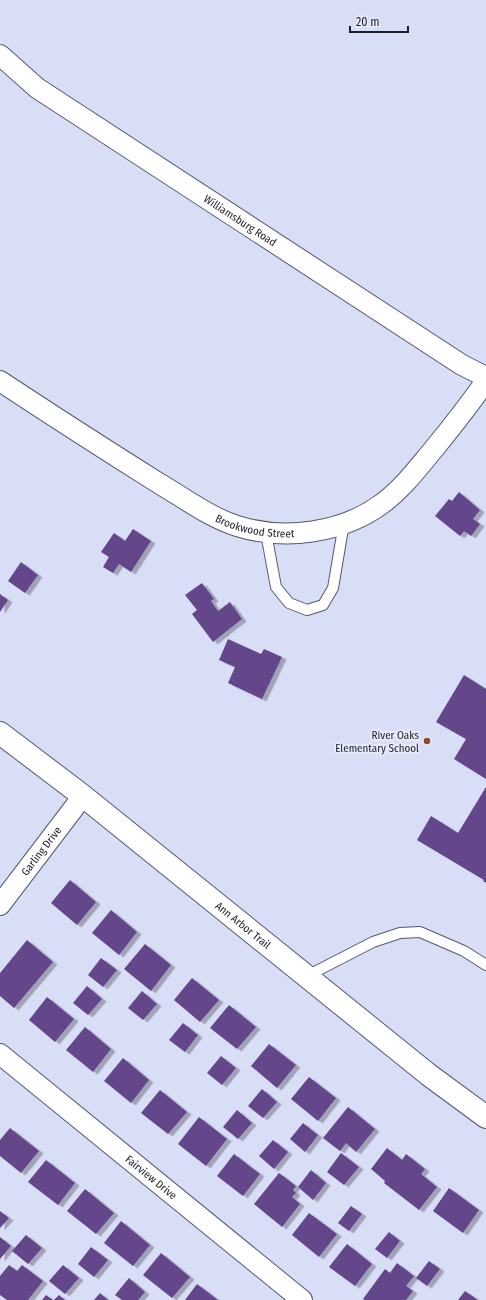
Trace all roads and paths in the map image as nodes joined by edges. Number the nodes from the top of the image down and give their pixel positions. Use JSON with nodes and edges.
{"nodes":[{"id":1,"x":0,"y":55,"type":"edge"},
{"id":2,"x":486,"y":377,"type":"edge"},
{"id":3,"x":0,"y":381,"type":"edge"},
{"id":4,"x":486,"y":381,"type":"edge"},
{"id":5,"x":344,"y":523,"type":"junction"},
{"id":6,"x":266,"y":533,"type":"junction"},
{"id":7,"x":0,"y":733,"type":"edge"},
{"id":8,"x":83,"y":796,"type":"junction"},
{"id":9,"x":0,"y":906,"type":"edge"},
{"id":10,"x":486,"y":965,"type":"edge"},
{"id":11,"x":307,"y":976,"type":"junction"},
{"id":12,"x":0,"y":1054,"type":"edge"},
{"id":13,"x":486,"y":1117,"type":"edge"},
{"id":14,"x":302,"y":1300,"type":"edge"}],
"edges":[{"from":1,"to":2,"type":"street","name":"Williamsburg Road"},
{"from":3,"to":6,"type":"street","name":"Brookwood Street"},
{"from":4,"to":5,"type":"street","name":"Brookwood Street"},
{"from":5,"to":6,"type":"street","name":"Brookwood Street"},
{"from":5,"to":6,"type":"lane"},
{"from":7,"to":8,"type":"street","name":"Ann Arbor Trail"},
{"from":8,"to":9,"type":"street","name":"Garling Drive"},
{"from":8,"to":11,"type":"street","name":"Ann Arbor Trail"},
{"from":10,"to":11,"type":"lane"},
{"from":11,"to":13,"type":"street","name":"Ann Arbor Trail"},
{"from":12,"to":14,"type":"street","name":"Fairview Drive"}]}
